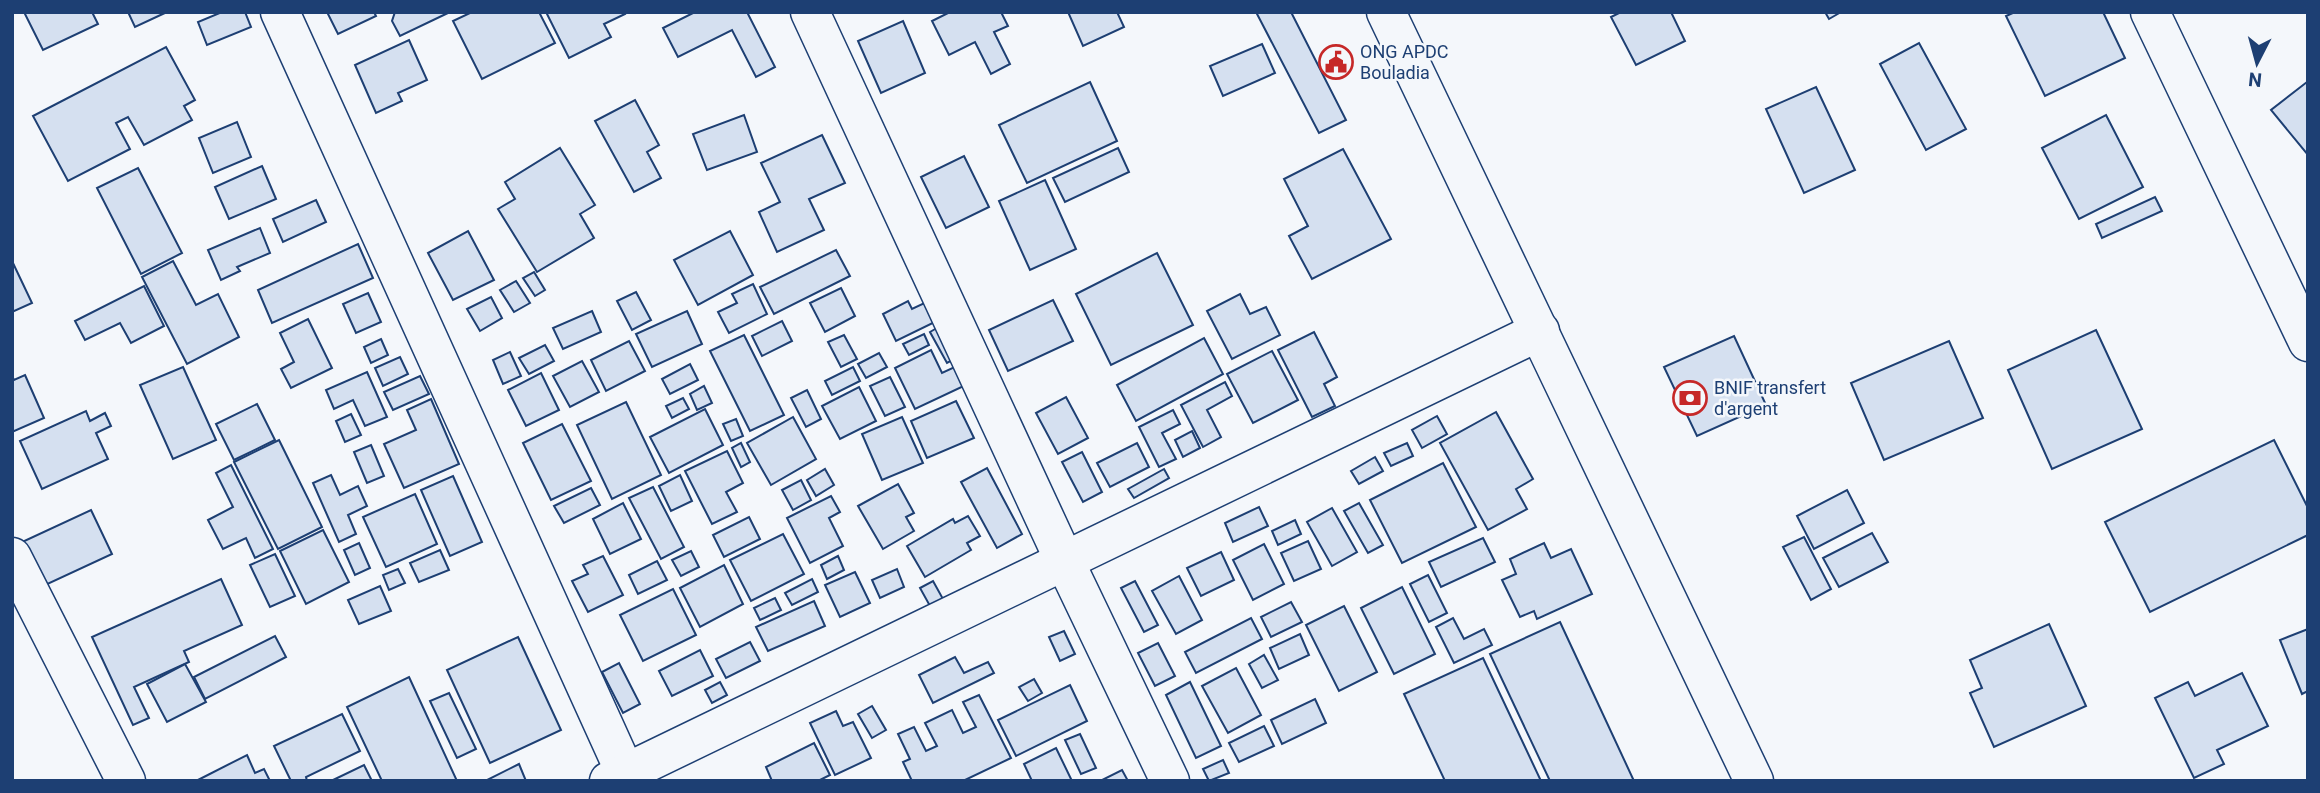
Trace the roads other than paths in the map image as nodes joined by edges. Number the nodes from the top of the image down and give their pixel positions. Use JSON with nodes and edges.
{"nodes":[{"id":1,"x":280,"y":12,"type":"edge"},
{"id":2,"x":810,"y":12,"type":"edge"},
{"id":3,"x":1386,"y":12,"type":"edge"},
{"id":4,"x":2150,"y":12,"type":"edge"},
{"id":5,"x":1540,"y":331,"type":"junction"},
{"id":6,"x":2308,"y":342,"type":"edge"},
{"id":7,"x":12,"y":557,"type":"edge"},
{"id":8,"x":1065,"y":562,"type":"junction"},
{"id":9,"x":621,"y":778,"type":"edge"},
{"id":10,"x":126,"y":781,"type":"edge"},
{"id":11,"x":1170,"y":781,"type":"edge"},
{"id":12,"x":1754,"y":781,"type":"edge"}],
"edges":[{"from":1,"to":9,"type":"street"},
{"from":2,"to":8,"type":"street"},
{"from":3,"to":5,"type":"street"},
{"from":4,"to":6,"type":"street"},
{"from":5,"to":8,"type":"street"},
{"from":5,"to":12,"type":"street"},
{"from":7,"to":10,"type":"street"},
{"from":8,"to":9,"type":"street"},
{"from":8,"to":11,"type":"street"}]}
